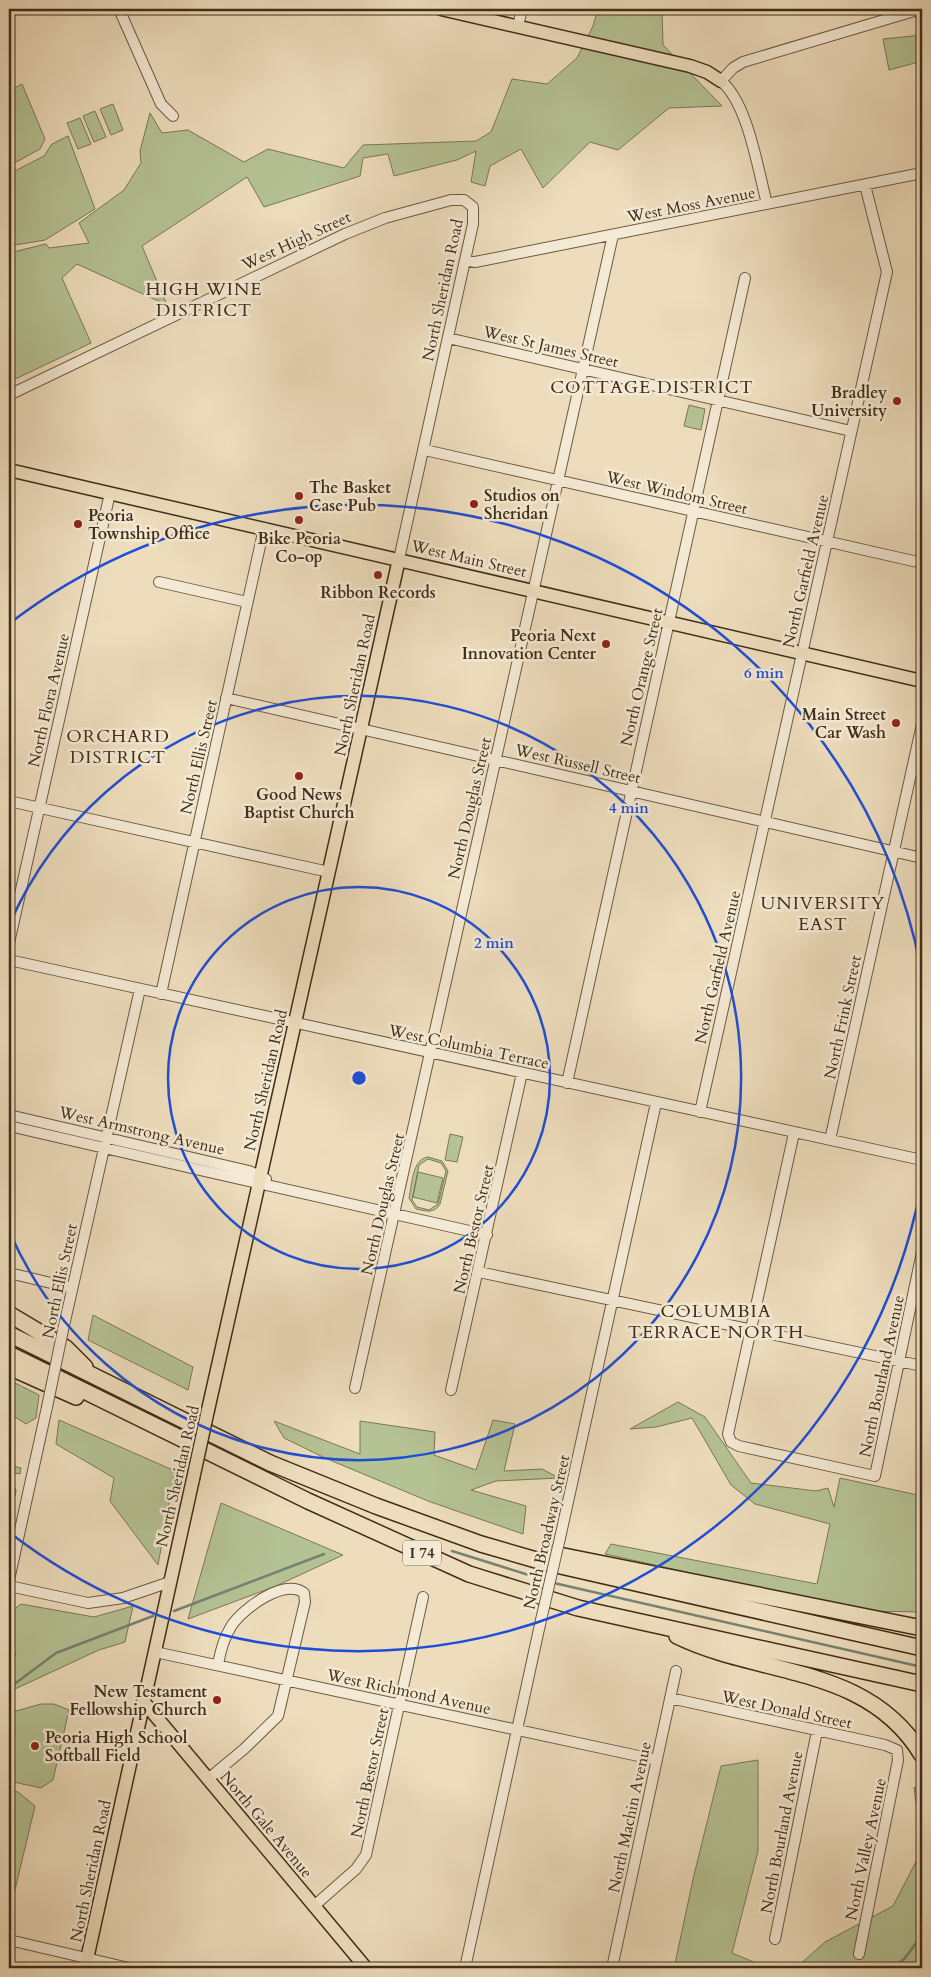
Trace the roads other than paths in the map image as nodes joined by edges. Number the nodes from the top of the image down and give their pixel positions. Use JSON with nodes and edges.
{"nodes":[{"id":1,"x":119,"y":9,"type":"edge"},
{"id":2,"x":440,"y":9,"type":"edge"},
{"id":3,"x":522,"y":9,"type":"edge"},
{"id":4,"x":921,"y":9,"type":"edge"},
{"id":5,"x":518,"y":26,"type":"junction"},
{"id":6,"x":721,"y":81,"type":"junction"},
{"id":7,"x":173,"y":116,"type":"dead end"},
{"id":8,"x":922,"y":174,"type":"edge"},
{"id":9,"x":865,"y":185,"type":"junction"},
{"id":10,"x":468,"y":202,"type":"joint"},
{"id":11,"x":767,"y":204,"type":"junction"},
{"id":12,"x":613,"y":234,"type":"junction"},
{"id":13,"x":465,"y":260,"type":"junction"},
{"id":14,"x":745,"y":278,"type":"dead end"},
{"id":15,"x":448,"y":338,"type":"junction"},
{"id":16,"x":583,"y":369,"type":"junction"},
{"id":17,"x":9,"y":395,"type":"edge"},
{"id":18,"x":718,"y":400,"type":"junction"},
{"id":19,"x":851,"y":432,"type":"junction"},
{"id":20,"x":425,"y":450,"type":"junction"},
{"id":21,"x":9,"y":470,"type":"edge"},
{"id":22,"x":558,"y":480,"type":"junction"},
{"id":23,"x":110,"y":493,"type":"junction"},
{"id":24,"x":694,"y":512,"type":"junction"},
{"id":25,"x":264,"y":528,"type":"junction"},
{"id":26,"x":827,"y":542,"type":"junction"},
{"id":27,"x":399,"y":559,"type":"junction"},
{"id":28,"x":922,"y":563,"type":"edge"},
{"id":29,"x":159,"y":582,"type":"dead end"},
{"id":30,"x":534,"y":590,"type":"junction"},
{"id":31,"x":247,"y":602,"type":"junction"},
{"id":32,"x":669,"y":622,"type":"junction"},
{"id":33,"x":802,"y":653,"type":"junction"},
{"id":34,"x":922,"y":681,"type":"edge"},
{"id":35,"x":226,"y":698,"type":"junction"},
{"id":36,"x":922,"y":724,"type":"edge"},
{"id":37,"x":361,"y":728,"type":"junction"},
{"id":38,"x":496,"y":759,"type":"junction"},
{"id":39,"x":631,"y":790,"type":"junction"},
{"id":40,"x":9,"y":801,"type":"edge"},
{"id":41,"x":39,"y":808,"type":"junction"},
{"id":42,"x":765,"y":822,"type":"junction"},
{"id":43,"x":194,"y":842,"type":"junction"},
{"id":44,"x":893,"y":851,"type":"junction"},
{"id":45,"x":922,"y":858,"type":"edge"},
{"id":46,"x":329,"y":872,"type":"junction"},
{"id":47,"x":9,"y":943,"type":"edge"},
{"id":48,"x":9,"y":960,"type":"edge"},
{"id":49,"x":140,"y":989,"type":"junction"},
{"id":50,"x":160,"y":994,"type":"junction"},
{"id":51,"x":295,"y":1024,"type":"junction"},
{"id":52,"x":430,"y":1053,"type":"junction"},
{"id":53,"x":522,"y":1073,"type":"junction"},
{"id":54,"x":567,"y":1083,"type":"junction"},
{"id":55,"x":656,"y":1102,"type":"junction"},
{"id":56,"x":700,"y":1112,"type":"junction"},
{"id":57,"x":9,"y":1114,"type":"edge"},
{"id":58,"x":9,"y":1126,"type":"edge"},
{"id":59,"x":794,"y":1133,"type":"junction"},
{"id":60,"x":106,"y":1137,"type":"junction"},
{"id":61,"x":830,"y":1140,"type":"junction"},
{"id":62,"x":103,"y":1148,"type":"junction"},
{"id":63,"x":922,"y":1160,"type":"edge"},
{"id":64,"x":259,"y":1180,"type":"junction"},
{"id":65,"x":395,"y":1213,"type":"junction"},
{"id":66,"x":488,"y":1235,"type":"junction"},
{"id":67,"x":922,"y":1252,"type":"edge"},
{"id":68,"x":479,"y":1272,"type":"junction"},
{"id":69,"x":9,"y":1273,"type":"edge"},
{"id":70,"x":72,"y":1288,"type":"junction"},
{"id":71,"x":612,"y":1300,"type":"junction"},
{"id":72,"x":9,"y":1314,"type":"edge"},
{"id":73,"x":750,"y":1328,"type":"junction"},
{"id":74,"x":9,"y":1334,"type":"edge"},
{"id":75,"x":9,"y":1354,"type":"edge"},
{"id":76,"x":900,"y":1361,"type":"junction"},
{"id":77,"x":922,"y":1366,"type":"edge"},
{"id":78,"x":9,"y":1367,"type":"edge"},
{"id":79,"x":93,"y":1375,"type":"junction"},
{"id":80,"x":355,"y":1388,"type":"dead end"},
{"id":81,"x":451,"y":1390,"type":"dead end"},
{"id":82,"x":141,"y":1417,"type":"junction"},
{"id":83,"x":481,"y":1544,"type":"junction"},
{"id":84,"x":9,"y":1580,"type":"edge"},
{"id":85,"x":170,"y":1582,"type":"junction"},
{"id":86,"x":9,"y":1586,"type":"edge"},
{"id":87,"x":423,"y":1597,"type":"dead end"},
{"id":88,"x":658,"y":1627,"type":"junction"},
{"id":89,"x":922,"y":1628,"type":"edge"},
{"id":90,"x":922,"y":1647,"type":"edge"},
{"id":91,"x":155,"y":1652,"type":"junction"},
{"id":92,"x":218,"y":1664,"type":"junction"},
{"id":93,"x":676,"y":1671,"type":"dead end"},
{"id":94,"x":288,"y":1680,"type":"junction"},
{"id":95,"x":922,"y":1684,"type":"edge"},
{"id":96,"x":670,"y":1698,"type":"junction"},
{"id":97,"x":144,"y":1701,"type":"junction"},
{"id":98,"x":399,"y":1704,"type":"junction"},
{"id":99,"x":517,"y":1730,"type":"junction"},
{"id":100,"x":817,"y":1731,"type":"junction"},
{"id":101,"x":897,"y":1750,"type":"joint"},
{"id":102,"x":922,"y":1755,"type":"edge"},
{"id":103,"x":657,"y":1760,"type":"junction"},
{"id":104,"x":208,"y":1779,"type":"junction"},
{"id":105,"x":314,"y":1906,"type":"junction"},
{"id":106,"x":775,"y":1939,"type":"dead end"},
{"id":107,"x":9,"y":1940,"type":"edge"},
{"id":108,"x":858,"y":1954,"type":"dead end"},
{"id":109,"x":86,"y":1963,"type":"edge"},
{"id":110,"x":130,"y":1968,"type":"edge"},
{"id":111,"x":366,"y":1968,"type":"edge"},
{"id":112,"x":464,"y":1968,"type":"edge"},
{"id":113,"x":612,"y":1968,"type":"edge"}],
"edges":[{"from":1,"to":7,"type":"street"},
{"from":2,"to":5,"type":"main road"},
{"from":3,"to":5,"type":"street"},
{"from":4,"to":6,"type":"street"},
{"from":5,"to":6,"type":"main road"},
{"from":6,"to":11,"type":"street"},
{"from":8,"to":9,"type":"street","name":"West Moss Avenue"},
{"from":9,"to":11,"type":"street","name":"West Moss Avenue"},
{"from":9,"to":19,"type":"street","name":"North Garfield Avenue"},
{"from":10,"to":13,"type":"street","name":"North Sheridan Road"},
{"from":10,"to":17,"type":"street","name":"West High Street"},
{"from":11,"to":12,"type":"street","name":"West Moss Avenue"},
{"from":12,"to":13,"type":"street","name":"West Moss Avenue"},
{"from":12,"to":16,"type":"street","name":"North Douglas Street"},
{"from":13,"to":15,"type":"street","name":"North Sheridan Road"},
{"from":14,"to":18,"type":"street","name":"North Orange Street"},
{"from":15,"to":16,"type":"street","name":"West St James Street"},
{"from":15,"to":20,"type":"street","name":"North Sheridan Road"},
{"from":16,"to":18,"type":"street","name":"West St James Street"},
{"from":16,"to":22,"type":"street","name":"North Douglas Street"},
{"from":18,"to":19,"type":"street","name":"West St James Street"},
{"from":18,"to":24,"type":"street","name":"North Orange Street"},
{"from":19,"to":26,"type":"street","name":"North Garfield Avenue"},
{"from":20,"to":22,"type":"street","name":"West Windom Street"},
{"from":20,"to":27,"type":"street","name":"North Sheridan Road"},
{"from":21,"to":23,"type":"main road","name":"West Main Street"},
{"from":22,"to":24,"type":"street","name":"West Windom Street"},
{"from":22,"to":30,"type":"street","name":"North Douglas Street"},
{"from":23,"to":25,"type":"main road","name":"West Main Street"},
{"from":23,"to":41,"type":"street","name":"North Flora Avenue"},
{"from":24,"to":26,"type":"street","name":"West Windom Street"},
{"from":24,"to":32,"type":"street","name":"North Orange Street"},
{"from":25,"to":27,"type":"main road","name":"West Main Street"},
{"from":25,"to":31,"type":"street","name":"North Ellis Street"},
{"from":26,"to":28,"type":"street","name":"West Windom Street"},
{"from":26,"to":33,"type":"street","name":"North Garfield Avenue"},
{"from":27,"to":30,"type":"main road","name":"West Main Street"},
{"from":27,"to":37,"type":"main road","name":"North Sheridan Road"},
{"from":29,"to":31,"type":"street"},
{"from":30,"to":32,"type":"main road","name":"West Main Street"},
{"from":30,"to":38,"type":"street","name":"North Douglas Street"},
{"from":31,"to":35,"type":"street","name":"North Ellis Street"},
{"from":32,"to":33,"type":"main road","name":"West Main Street"},
{"from":32,"to":39,"type":"street","name":"North Orange Street"},
{"from":33,"to":34,"type":"main road","name":"West Main Street"},
{"from":33,"to":42,"type":"street","name":"North Garfield Avenue"},
{"from":35,"to":37,"type":"street","name":"West Russell Street"},
{"from":35,"to":43,"type":"street","name":"North Ellis Street"},
{"from":36,"to":44,"type":"street","name":"North Frink Street"},
{"from":37,"to":38,"type":"street","name":"West Russell Street"},
{"from":37,"to":46,"type":"main road","name":"North Sheridan Road"},
{"from":38,"to":39,"type":"street","name":"West Russell Street"},
{"from":38,"to":52,"type":"street","name":"North Douglas Street"},
{"from":39,"to":42,"type":"street","name":"West Russell Street"},
{"from":39,"to":54,"type":"street","name":"North Orange Street"},
{"from":40,"to":41,"type":"street"},
{"from":41,"to":43,"type":"street"},
{"from":41,"to":47,"type":"street","name":"North Flora Avenue"},
{"from":42,"to":44,"type":"street","name":"West Russell Street"},
{"from":42,"to":56,"type":"street","name":"North Garfield Avenue"},
{"from":43,"to":46,"type":"street"},
{"from":43,"to":50,"type":"street","name":"North Ellis Street"},
{"from":44,"to":45,"type":"street","name":"West Russell Street"},
{"from":44,"to":61,"type":"street","name":"North Frink Street"},
{"from":46,"to":51,"type":"main road","name":"North Sheridan Road"},
{"from":48,"to":49,"type":"street","name":"West Columbia Terrace"},
{"from":49,"to":50,"type":"street","name":"West Columbia Terrace"},
{"from":49,"to":60,"type":"street","name":"North Ellis Street"},
{"from":50,"to":51,"type":"street","name":"West Columbia Terrace"},
{"from":51,"to":52,"type":"street","name":"West Columbia Terrace"},
{"from":51,"to":64,"type":"main road","name":"North Sheridan Road"},
{"from":52,"to":53,"type":"street","name":"West Columbia Terrace"},
{"from":52,"to":65,"type":"street","name":"North Douglas Street"},
{"from":53,"to":54,"type":"street","name":"West Columbia Terrace"},
{"from":53,"to":66,"type":"street","name":"North Bestor Street"},
{"from":54,"to":55,"type":"street","name":"West Columbia Terrace"},
{"from":55,"to":56,"type":"street","name":"West Columbia Terrace"},
{"from":55,"to":71,"type":"street","name":"North Broadway Street"},
{"from":56,"to":59,"type":"street","name":"West Columbia Terrace"},
{"from":57,"to":60,"type":"street","name":"West Armstrong Avenue"},
{"from":58,"to":62,"type":"street","name":"West Armstrong Avenue"},
{"from":59,"to":61,"type":"street","name":"West Columbia Terrace"},
{"from":59,"to":73,"type":"street"},
{"from":60,"to":62,"type":"street","name":"North Ellis Street"},
{"from":60,"to":64,"type":"street","name":"West Armstrong Avenue"},
{"from":61,"to":63,"type":"street","name":"West Columbia Terrace"},
{"from":62,"to":64,"type":"street","name":"West Armstrong Avenue"},
{"from":62,"to":70,"type":"street","name":"North Ellis Street"},
{"from":64,"to":65,"type":"street","name":"West Armstrong Avenue"},
{"from":64,"to":85,"type":"main road","name":"North Sheridan Road","bridge":true},
{"from":65,"to":66,"type":"street","name":"West Armstrong Avenue"},
{"from":65,"to":80,"type":"street","name":"North Douglas Street"},
{"from":66,"to":68,"type":"street","name":"North Bestor Street"},
{"from":67,"to":76,"type":"street","name":"North Bourland Avenue"},
{"from":68,"to":71,"type":"street"},
{"from":68,"to":81,"type":"street","name":"North Bestor Street"},
{"from":69,"to":70,"type":"street"},
{"from":70,"to":84,"type":"street","name":"North Ellis Street","bridge":true},
{"from":71,"to":73,"type":"street"},
{"from":71,"to":99,"type":"street","name":"North Broadway Street","bridge":true},
{"from":72,"to":79,"type":"highway"},
{"from":73,"to":76,"type":"street"},
{"from":73,"to":76,"type":"street","name":"North Bourland Avenue"},
{"from":74,"to":79,"type":"highway","number":"I 74"},
{"from":75,"to":82,"type":"highway","number":"I 74"},
{"from":76,"to":77,"type":"street"},
{"from":78,"to":82,"type":"highway"},
{"from":79,"to":83,"type":"highway","number":"I 74"},
{"from":82,"to":88,"type":"highway","number":"I 74"},
{"from":83,"to":89,"type":"highway"},
{"from":83,"to":90,"type":"highway","number":"I 74"},
{"from":85,"to":86,"type":"street"},
{"from":85,"to":91,"type":"main road","name":"North Sheridan Road"},
{"from":87,"to":98,"type":"street","name":"North Bestor Street"},
{"from":88,"to":95,"type":"highway","number":"I 74"},
{"from":88,"to":102,"type":"highway"},
{"from":91,"to":92,"type":"street","name":"West Richmond Avenue"},
{"from":91,"to":97,"type":"main road","name":"North Sheridan Road"},
{"from":92,"to":94,"type":"street","name":"West Richmond Avenue"},
{"from":92,"to":94,"type":"street"},
{"from":93,"to":96,"type":"street","name":"North Machin Avenue"},
{"from":94,"to":98,"type":"street","name":"West Richmond Avenue"},
{"from":94,"to":104,"type":"street"},
{"from":96,"to":100,"type":"street","name":"West Donald Street"},
{"from":96,"to":103,"type":"street","name":"North Machin Avenue"},
{"from":97,"to":104,"type":"main road","name":"North Gale Avenue"},
{"from":97,"to":109,"type":"main road","name":"North Sheridan Road"},
{"from":98,"to":99,"type":"street","name":"West Richmond Avenue"},
{"from":98,"to":105,"type":"street","name":"North Bestor Street"},
{"from":99,"to":103,"type":"street","name":"West Richmond Avenue"},
{"from":99,"to":112,"type":"street","name":"North Broadway Street"},
{"from":100,"to":101,"type":"street","name":"West Donald Street"},
{"from":100,"to":106,"type":"street","name":"North Bourland Avenue"},
{"from":101,"to":108,"type":"street","name":"North Valley Avenue"},
{"from":103,"to":113,"type":"street","name":"North Machin Avenue"},
{"from":104,"to":105,"type":"main road","name":"North Gale Avenue"},
{"from":105,"to":111,"type":"main road","name":"North Gale Avenue"},
{"from":107,"to":109,"type":"street"},
{"from":109,"to":110,"type":"street"}]}
